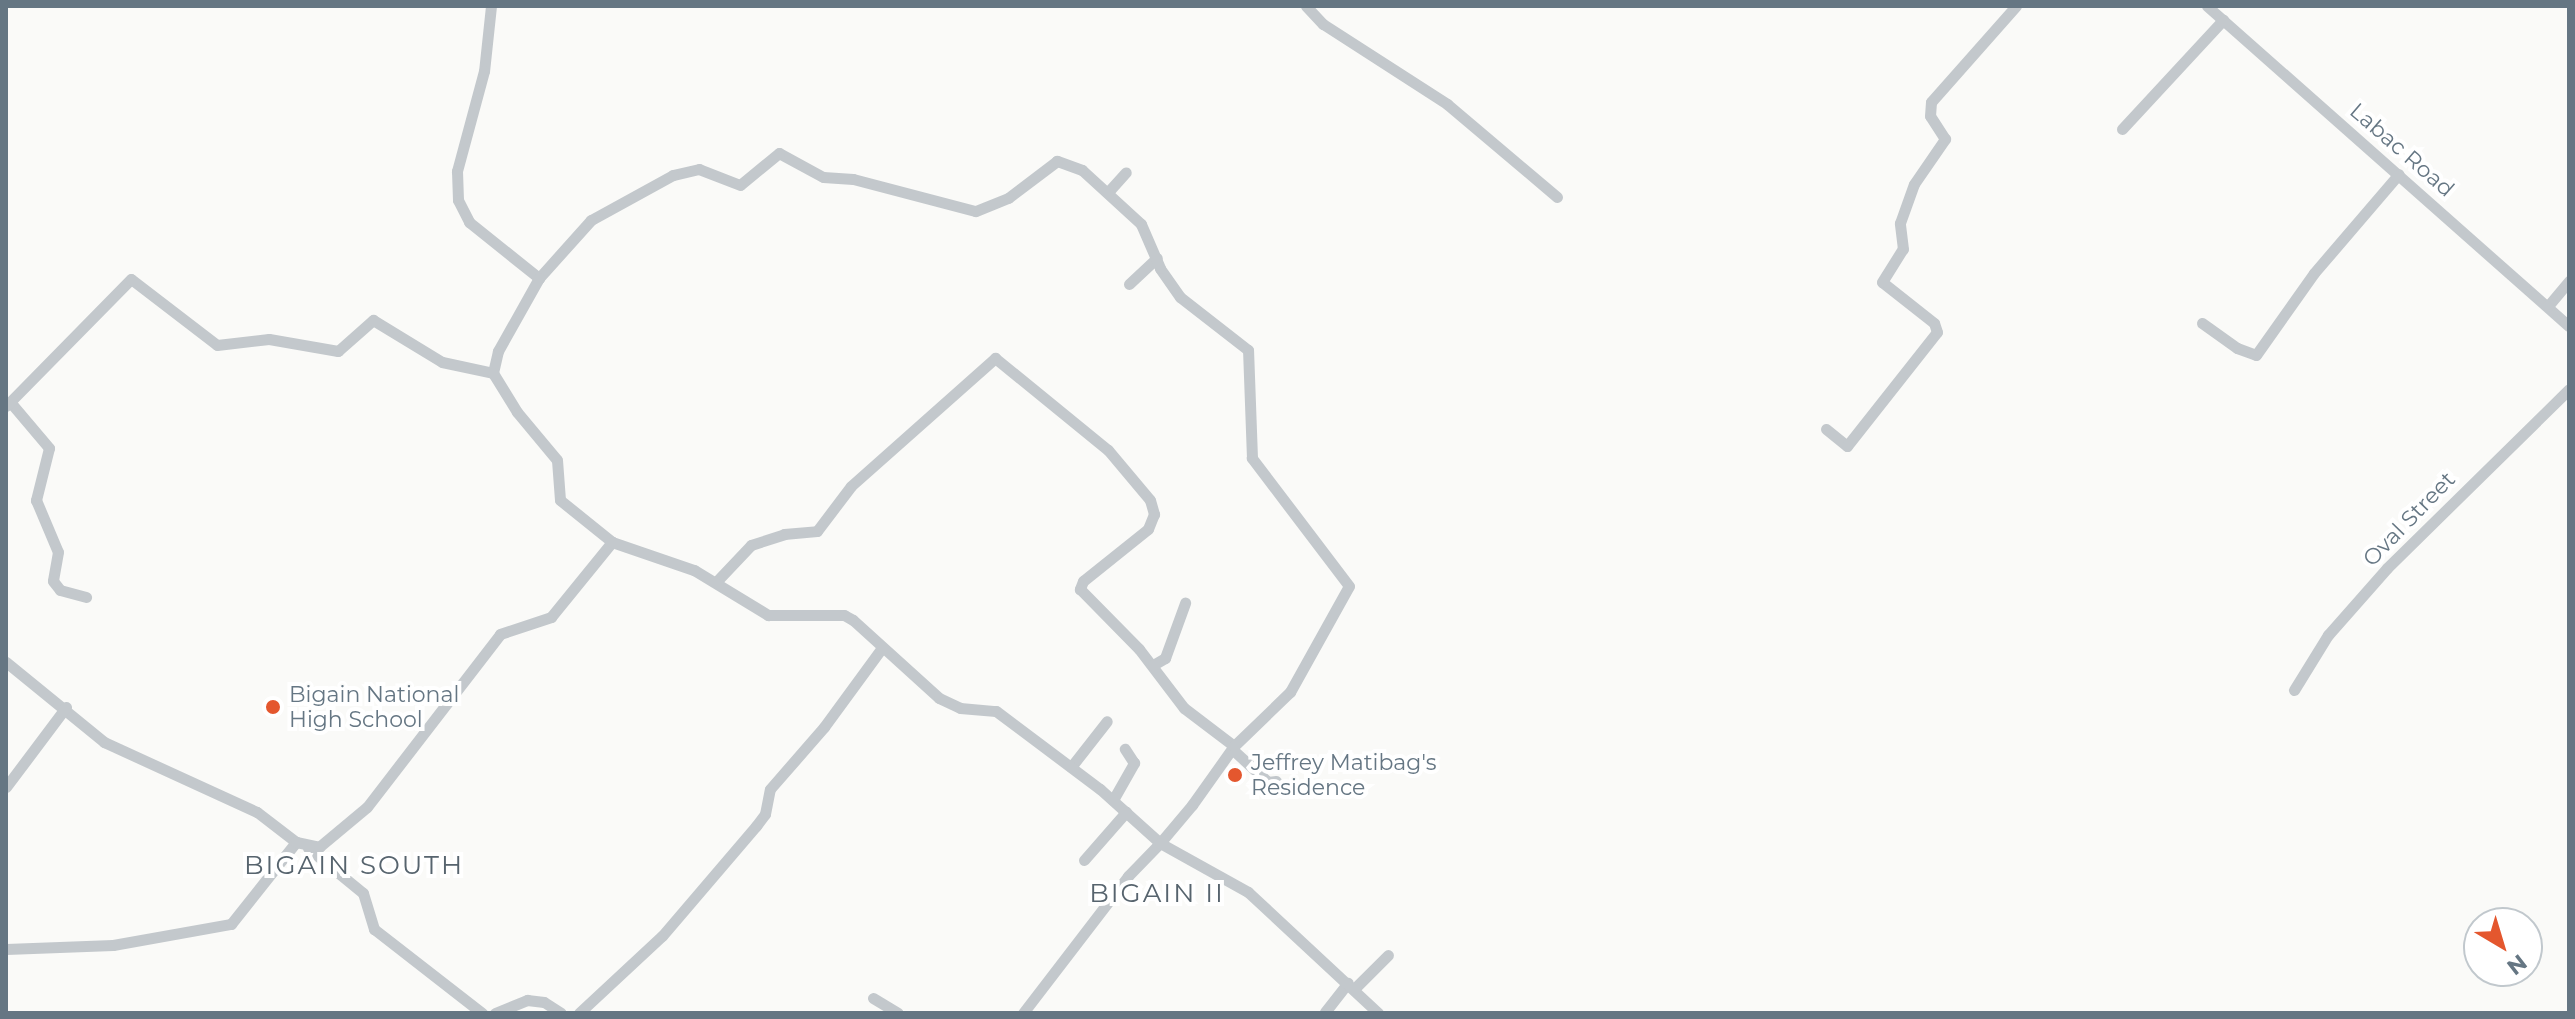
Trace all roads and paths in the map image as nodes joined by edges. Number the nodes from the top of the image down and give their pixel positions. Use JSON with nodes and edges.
{"nodes":[{"id":1,"x":491,"y":6,"type":"edge"},
{"id":2,"x":1306,"y":6,"type":"edge"},
{"id":3,"x":2016,"y":6,"type":"edge"},
{"id":4,"x":2207,"y":6,"type":"edge"},
{"id":5,"x":2223,"y":20,"type":"junction"},
{"id":6,"x":2122,"y":129,"type":"dead end"},
{"id":7,"x":1126,"y":172,"type":"dead end"},
{"id":8,"x":2399,"y":174,"type":"junction"},
{"id":9,"x":1109,"y":191,"type":"junction"},
{"id":10,"x":1557,"y":197,"type":"dead end"},
{"id":11,"x":1157,"y":258,"type":"junction"},
{"id":12,"x":539,"y":278,"type":"junction"},
{"id":13,"x":2569,"y":281,"type":"edge"},
{"id":14,"x":1129,"y":284,"type":"dead end"},
{"id":15,"x":2548,"y":306,"type":"junction"},
{"id":16,"x":2202,"y":323,"type":"dead end"},
{"id":17,"x":2569,"y":326,"type":"edge"},
{"id":18,"x":493,"y":373,"type":"junction"},
{"id":19,"x":2569,"y":389,"type":"edge"},
{"id":20,"x":8,"y":405,"type":"edge"},
{"id":21,"x":1826,"y":429,"type":"dead end"},
{"id":22,"x":612,"y":542,"type":"junction"},
{"id":23,"x":716,"y":582,"type":"junction"},
{"id":24,"x":86,"y":597,"type":"dead end"},
{"id":25,"x":1185,"y":603,"type":"dead end"},
{"id":26,"x":881,"y":649,"type":"junction"},
{"id":27,"x":6,"y":662,"type":"edge"},
{"id":28,"x":1153,"y":665,"type":"junction"},
{"id":29,"x":2294,"y":690,"type":"dead end"},
{"id":30,"x":66,"y":707,"type":"junction"},
{"id":31,"x":1107,"y":721,"type":"dead end"},
{"id":32,"x":1233,"y":747,"type":"junction"},
{"id":33,"x":1125,"y":749,"type":"dead end"},
{"id":34,"x":1071,"y":767,"type":"junction"},
{"id":35,"x":1276,"y":781,"type":"dead end"},
{"id":36,"x":6,"y":787,"type":"edge"},
{"id":37,"x":1113,"y":800,"type":"junction"},
{"id":38,"x":1126,"y":812,"type":"junction"},
{"id":39,"x":296,"y":842,"type":"junction"},
{"id":40,"x":1160,"y":843,"type":"junction"},
{"id":41,"x":308,"y":848,"type":"junction"},
{"id":42,"x":1084,"y":860,"type":"dead end"},
{"id":43,"x":6,"y":949,"type":"edge"},
{"id":44,"x":1388,"y":955,"type":"dead end"},
{"id":45,"x":1351,"y":986,"type":"junction"},
{"id":46,"x":873,"y":998,"type":"dead end"},
{"id":47,"x":1325,"y":1012,"type":"edge"},
{"id":48,"x":482,"y":1013,"type":"edge"},
{"id":49,"x":495,"y":1013,"type":"edge"},
{"id":50,"x":561,"y":1013,"type":"edge"},
{"id":51,"x":579,"y":1013,"type":"edge"},
{"id":52,"x":898,"y":1013,"type":"edge"},
{"id":53,"x":1023,"y":1013,"type":"edge"},
{"id":54,"x":1378,"y":1013,"type":"edge"}],
"edges":[{"from":1,"to":12,"type":"street"},
{"from":2,"to":10,"type":"street"},
{"from":3,"to":21,"type":"street"},
{"from":4,"to":5,"type":"street","name":"Labac Road"},
{"from":5,"to":6,"type":"street"},
{"from":5,"to":8,"type":"street","name":"Labac Road"},
{"from":7,"to":9,"type":"street"},
{"from":8,"to":15,"type":"street","name":"Labac Road"},
{"from":8,"to":16,"type":"street"},
{"from":9,"to":11,"type":"street"},
{"from":9,"to":12,"type":"street"},
{"from":11,"to":14,"type":"street"},
{"from":11,"to":32,"type":"street"},
{"from":12,"to":18,"type":"street"},
{"from":13,"to":15,"type":"street"},
{"from":15,"to":17,"type":"street","name":"Labac Road"},
{"from":18,"to":20,"type":"street"},
{"from":18,"to":22,"type":"street"},
{"from":19,"to":29,"type":"street","name":"Oval Street"},
{"from":20,"to":24,"type":"street"},
{"from":22,"to":23,"type":"street"},
{"from":22,"to":41,"type":"street"},
{"from":23,"to":26,"type":"street"},
{"from":23,"to":28,"type":"street"},
{"from":25,"to":28,"type":"street"},
{"from":26,"to":34,"type":"street"},
{"from":26,"to":51,"type":"street"},
{"from":27,"to":30,"type":"street"},
{"from":28,"to":32,"type":"street"},
{"from":30,"to":36,"type":"street"},
{"from":30,"to":39,"type":"street"},
{"from":31,"to":34,"type":"street"},
{"from":32,"to":35,"type":"street"},
{"from":32,"to":40,"type":"street"},
{"from":33,"to":37,"type":"street"},
{"from":34,"to":37,"type":"street"},
{"from":37,"to":38,"type":"street"},
{"from":38,"to":40,"type":"street"},
{"from":38,"to":42,"type":"street"},
{"from":39,"to":41,"type":"street"},
{"from":39,"to":43,"type":"street"},
{"from":40,"to":45,"type":"street"},
{"from":40,"to":53,"type":"street"},
{"from":41,"to":48,"type":"street"},
{"from":44,"to":45,"type":"street"},
{"from":45,"to":47,"type":"street"},
{"from":45,"to":54,"type":"street"},
{"from":46,"to":52,"type":"street"},
{"from":49,"to":50,"type":"street"}]}
